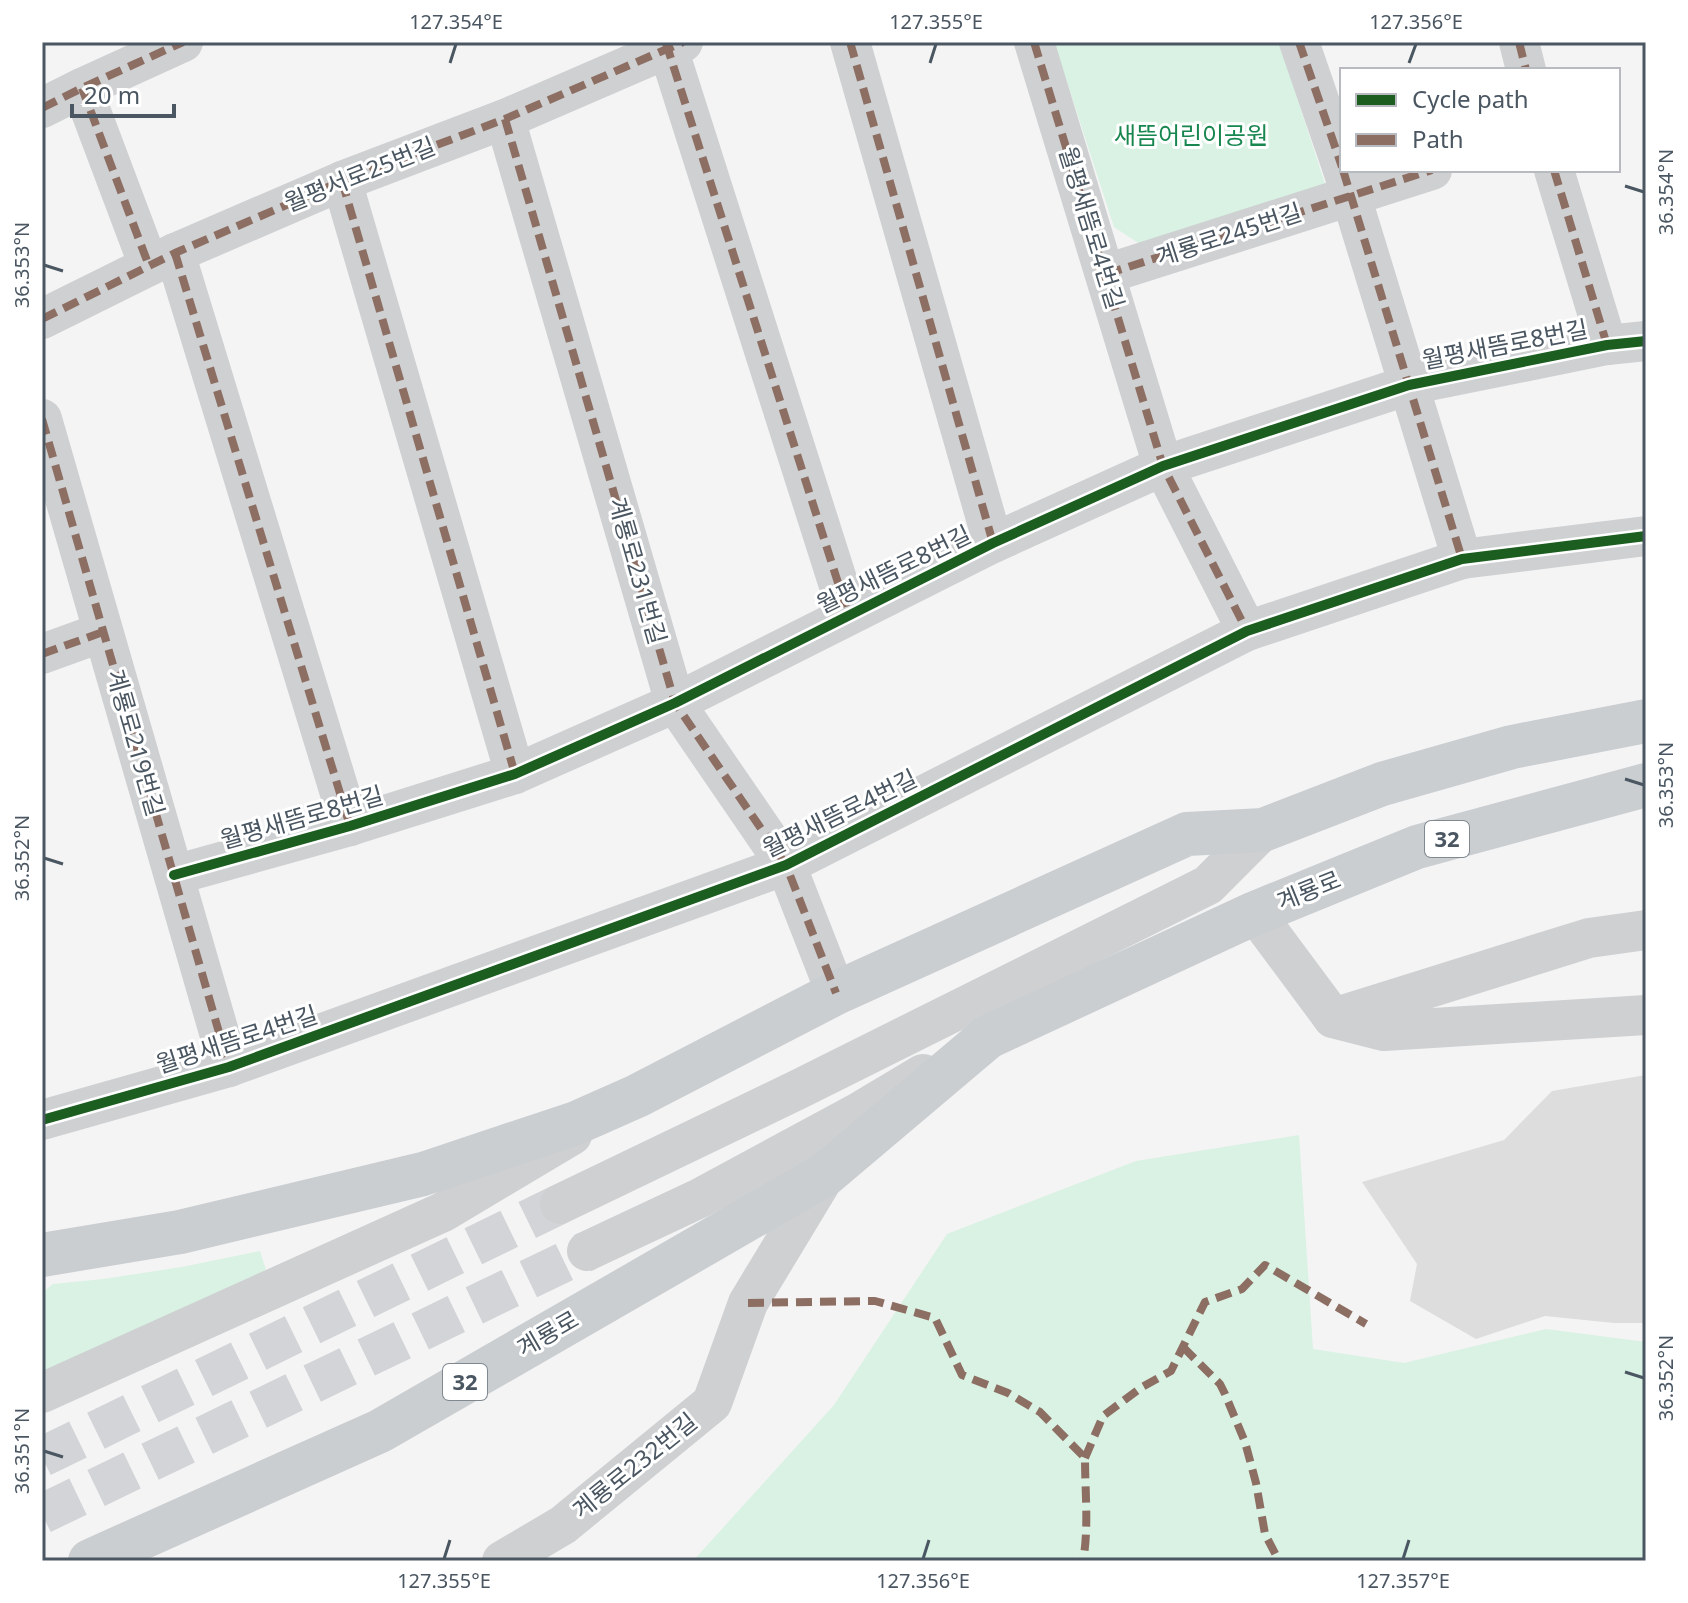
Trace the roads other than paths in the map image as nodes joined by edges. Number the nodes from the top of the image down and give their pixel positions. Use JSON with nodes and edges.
{"nodes":[{"id":1,"x":183,"y":42,"type":"edge"},
{"id":2,"x":850,"y":42,"type":"edge"},
{"id":3,"x":1034,"y":42,"type":"edge"},
{"id":4,"x":1299,"y":42,"type":"edge"},
{"id":5,"x":1519,"y":42,"type":"edge"},
{"id":6,"x":672,"y":44,"type":"edge"},
{"id":7,"x":1526,"y":68,"type":"edge"},
{"id":8,"x":82,"y":88,"type":"junction"},
{"id":9,"x":42,"y":108,"type":"edge"},
{"id":10,"x":505,"y":119,"type":"junction"},
{"id":11,"x":1340,"y":161,"type":"edge"},
{"id":12,"x":1410,"y":172,"type":"edge"},
{"id":13,"x":1555,"y":172,"type":"edge"},
{"id":14,"x":1346,"y":178,"type":"edge"},
{"id":15,"x":342,"y":181,"type":"junction"},
{"id":16,"x":162,"y":260,"type":"junction"},
{"id":17,"x":1106,"y":274,"type":"junction"},
{"id":18,"x":42,"y":319,"type":"edge"},
{"id":19,"x":1646,"y":341,"type":"edge"},
{"id":20,"x":1607,"y":345,"type":"junction"},
{"id":21,"x":1409,"y":385,"type":"junction"},
{"id":22,"x":42,"y":419,"type":"edge"},
{"id":23,"x":1163,"y":466,"type":"junction"},
{"id":24,"x":1646,"y":536,"type":"edge"},
{"id":25,"x":993,"y":543,"type":"junction"},
{"id":26,"x":1462,"y":559,"type":"junction"},
{"id":27,"x":848,"y":614,"type":"junction"},
{"id":28,"x":1247,"y":631,"type":"junction"},
{"id":29,"x":103,"y":632,"type":"junction"},
{"id":30,"x":42,"y":654,"type":"edge"},
{"id":31,"x":675,"y":703,"type":"junction"},
{"id":32,"x":1646,"y":721,"type":"edge"},
{"id":33,"x":515,"y":774,"type":"junction"},
{"id":34,"x":1646,"y":785,"type":"edge"},
{"id":35,"x":350,"y":826,"type":"junction"},
{"id":36,"x":1263,"y":830,"type":"junction"},
{"id":37,"x":786,"y":865,"type":"junction"},
{"id":38,"x":174,"y":875,"type":"junction"},
{"id":39,"x":1255,"y":913,"type":"junction"},
{"id":40,"x":1646,"y":930,"type":"edge"},
{"id":41,"x":836,"y":993,"type":"junction"},
{"id":42,"x":1646,"y":1015,"type":"edge"},
{"id":43,"x":1333,"y":1018,"type":"junction"},
{"id":44,"x":988,"y":1037,"type":"junction"},
{"id":45,"x":229,"y":1067,"type":"junction"},
{"id":46,"x":637,"y":1096,"type":"junction"},
{"id":47,"x":42,"y":1120,"type":"edge"},
{"id":48,"x":826,"y":1174,"type":"junction"},
{"id":49,"x":560,"y":1204,"type":"tunnel mouth"},
{"id":50,"x":587,"y":1251,"type":"tunnel mouth"},
{"id":51,"x":42,"y":1255,"type":"edge"},
{"id":52,"x":42,"y":1393,"type":"edge"},
{"id":53,"x":90,"y":1561,"type":"edge"},
{"id":54,"x":502,"y":1561,"type":"edge"}],
"edges":[{"from":1,"to":8,"type":"street"},
{"from":2,"to":25,"type":"street","name":"월평새뜸로8번길"},
{"from":3,"to":17,"type":"street","name":"월평새뜸로4번길"},
{"from":4,"to":11,"type":"street"},
{"from":5,"to":7,"type":"street"},
{"from":6,"to":10,"type":"street","name":"월평서로25번길"},
{"from":6,"to":27,"type":"street","name":"월평새뜸로8번길"},
{"from":8,"to":9,"type":"street"},
{"from":8,"to":16,"type":"street","name":"월평새뜸로8번길"},
{"from":10,"to":15,"type":"street","name":"월평서로25번길"},
{"from":10,"to":31,"type":"street","name":"계룡로231번길"},
{"from":12,"to":14,"type":"street","name":"계룡로245번길"},
{"from":13,"to":20,"type":"street","name":"월평새뜸로8번길"},
{"from":14,"to":17,"type":"street","name":"계룡로245번길"},
{"from":14,"to":21,"type":"street"},
{"from":15,"to":16,"type":"street","name":"월평서로25번길"},
{"from":15,"to":33,"type":"street"},
{"from":16,"to":18,"type":"street","name":"월평서로25번길"},
{"from":16,"to":35,"type":"street","name":"월평새뜸로8번길"},
{"from":17,"to":23,"type":"street","name":"월평새뜸로4번길"},
{"from":19,"to":20,"type":"street","name":"월평새뜸로8번길"},
{"from":20,"to":21,"type":"street","name":"월평새뜸로8번길"},
{"from":21,"to":23,"type":"street","name":"월평새뜸로8번길"},
{"from":21,"to":26,"type":"street"},
{"from":22,"to":29,"type":"street","name":"계룡로219번길"},
{"from":23,"to":25,"type":"street","name":"월평새뜸로8번길"},
{"from":23,"to":28,"type":"street","name":"월평새뜸로4번길"},
{"from":24,"to":26,"type":"street","name":"월평새뜸로4번길"},
{"from":25,"to":27,"type":"street","name":"월평새뜸로8번길"},
{"from":26,"to":28,"type":"street","name":"월평새뜸로4번길"},
{"from":27,"to":31,"type":"street","name":"월평새뜸로8번길"},
{"from":28,"to":37,"type":"street","name":"월평새뜸로4번길"},
{"from":29,"to":30,"type":"street"},
{"from":29,"to":38,"type":"street","name":"계룡로219번길"},
{"from":31,"to":33,"type":"street","name":"월평새뜸로8번길"},
{"from":31,"to":37,"type":"street","name":"계룡로231번길"},
{"from":32,"to":36,"type":"main road"},
{"from":33,"to":35,"type":"street","name":"월평새뜸로8번길"},
{"from":34,"to":39,"type":"main road","name":"계룡로","number":"32"},
{"from":35,"to":38,"type":"street","name":"월평새뜸로8번길"},
{"from":36,"to":41,"type":"main road"},
{"from":36,"to":49,"type":"street"},
{"from":37,"to":41,"type":"street","name":"계룡로231번길"},
{"from":37,"to":45,"type":"street","name":"월평새뜸로4번길"},
{"from":38,"to":45,"type":"street","name":"계룡로219번길"},
{"from":39,"to":43,"type":"street"},
{"from":39,"to":44,"type":"main road","name":"계룡로","number":"32"},
{"from":40,"to":43,"type":"street"},
{"from":41,"to":46,"type":"main road"},
{"from":42,"to":43,"type":"street"},
{"from":44,"to":48,"type":"main road","number":"32"},
{"from":44,"to":50,"type":"street"},
{"from":45,"to":47,"type":"street","name":"월평새뜸로4번길"},
{"from":46,"to":51,"type":"main road"},
{"from":46,"to":52,"type":"street"},
{"from":48,"to":53,"type":"main road","name":"계룡로","number":"32"},
{"from":48,"to":54,"type":"street","name":"계룡로232번길"}]}
